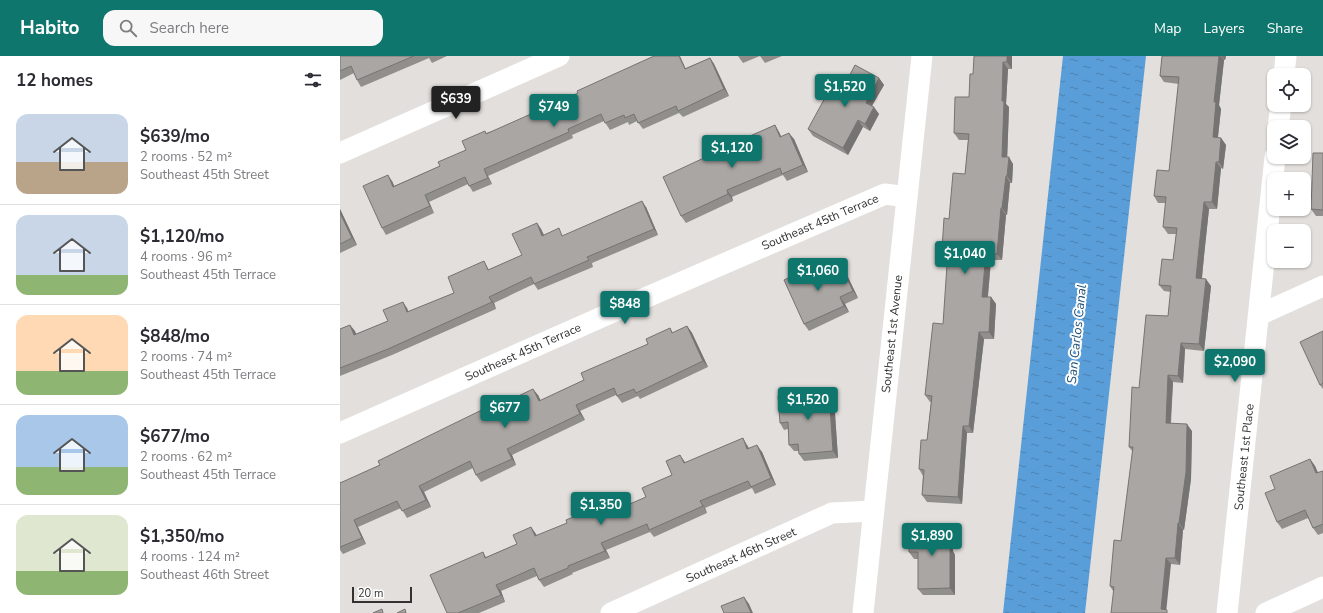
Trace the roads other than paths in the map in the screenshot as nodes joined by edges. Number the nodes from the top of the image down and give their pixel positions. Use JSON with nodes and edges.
{"nodes":[{"id":1,"x":559,"y":56,"type":"edge"},
{"id":2,"x":922,"y":56,"type":"edge"},
{"id":3,"x":1286,"y":56,"type":"edge"},
{"id":4,"x":1285,"y":68,"type":"edge"},
{"id":5,"x":340,"y":154,"type":"edge"},
{"id":6,"x":1274,"y":164,"type":"edge"},
{"id":7,"x":907,"y":197,"type":"junction"},
{"id":8,"x":1323,"y":286,"type":"edge"},
{"id":9,"x":1259,"y":315,"type":"junction"},
{"id":10,"x":340,"y":433,"type":"edge"},
{"id":11,"x":874,"y":511,"type":"junction"},
{"id":12,"x":1323,"y":588,"type":"edge"},
{"id":13,"x":611,"y":613,"type":"edge"},
{"id":14,"x":863,"y":613,"type":"edge"},
{"id":15,"x":1227,"y":613,"type":"edge"},
{"id":16,"x":1266,"y":613,"type":"edge"}],
"edges":[{"from":1,"to":5,"type":"street"},
{"from":2,"to":7,"type":"street","name":"Southeast 1st Avenue"},
{"from":3,"to":4,"type":"street"},
{"from":6,"to":9,"type":"street","name":"Southeast 1st Place"},
{"from":7,"to":10,"type":"street","name":"Southeast 45th Terrace"},
{"from":7,"to":11,"type":"street","name":"Southeast 1st Avenue"},
{"from":8,"to":9,"type":"street"},
{"from":9,"to":15,"type":"street","name":"Southeast 1st Place"},
{"from":11,"to":13,"type":"street","name":"Southeast 46th Street"},
{"from":11,"to":14,"type":"street","name":"Southeast 1st Avenue"},
{"from":12,"to":16,"type":"street"}]}
